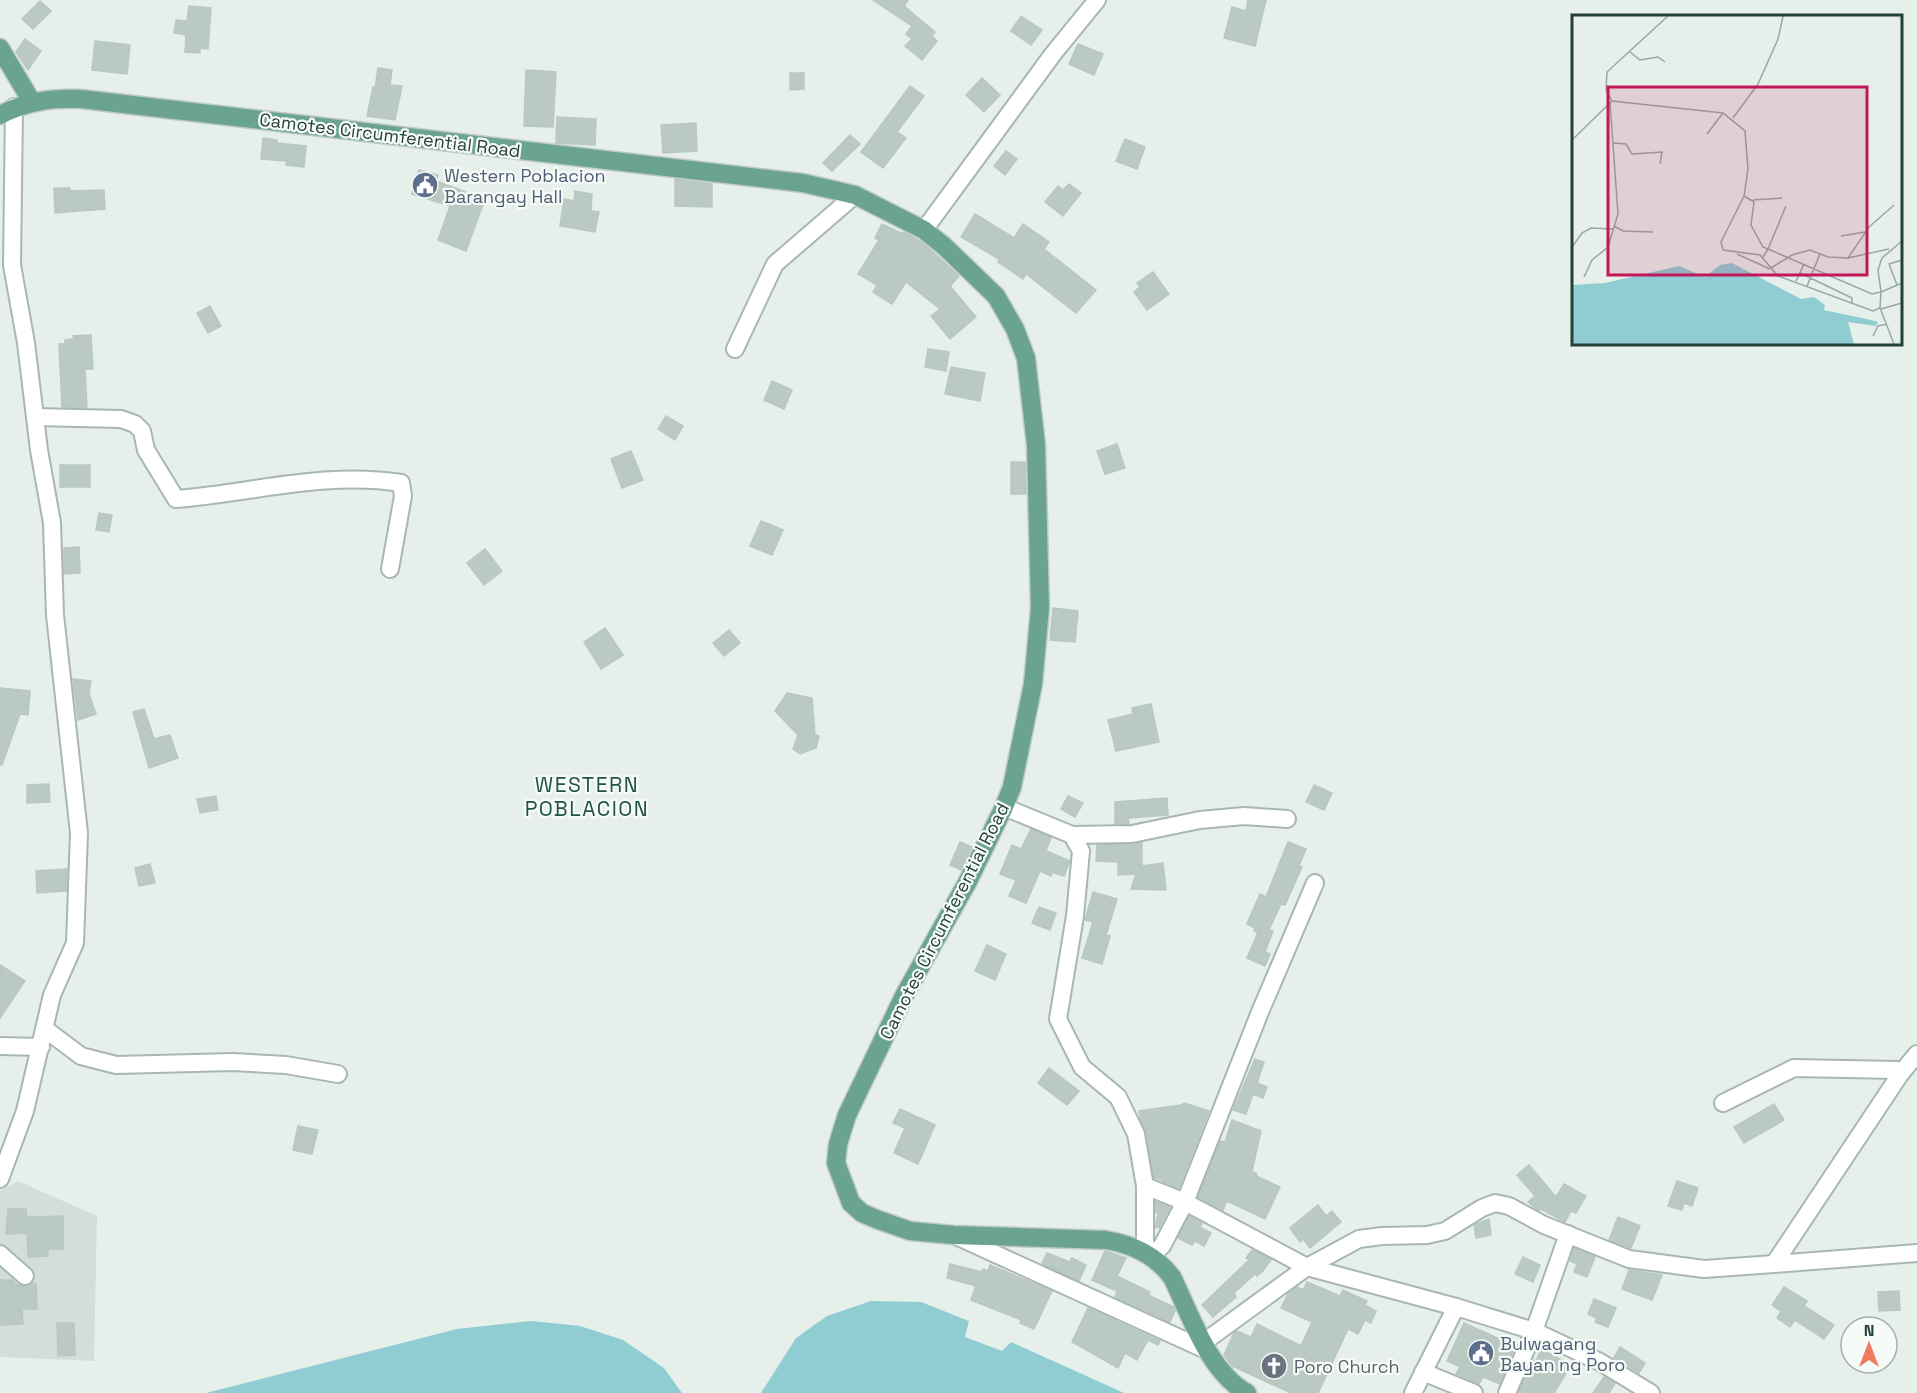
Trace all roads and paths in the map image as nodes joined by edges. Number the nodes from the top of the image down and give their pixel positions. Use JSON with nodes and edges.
{"nodes":[{"id":1,"x":1097,"y":0,"type":"edge"},
{"id":2,"x":0,"y":48,"type":"edge"},
{"id":3,"x":32,"y":102,"type":"junction"},
{"id":4,"x":7,"y":111,"type":"edge"},
{"id":5,"x":855,"y":195,"type":"junction"},
{"id":6,"x":924,"y":230,"type":"junction"},
{"id":7,"x":735,"y":349,"type":"dead end"},
{"id":8,"x":35,"y":417,"type":"junction"},
{"id":9,"x":390,"y":569,"type":"dead end"},
{"id":10,"x":1004,"y":807,"type":"junction"},
{"id":11,"x":1287,"y":819,"type":"dead end"},
{"id":12,"x":1072,"y":835,"type":"junction"},
{"id":13,"x":1315,"y":883,"type":"dead end"},
{"id":14,"x":45,"y":1029,"type":"junction"},
{"id":15,"x":0,"y":1046,"type":"edge"},
{"id":16,"x":41,"y":1047,"type":"junction"},
{"id":17,"x":1917,"y":1054,"type":"edge"},
{"id":18,"x":1901,"y":1073,"type":"junction"},
{"id":19,"x":338,"y":1074,"type":"dead end"},
{"id":20,"x":1723,"y":1103,"type":"dead end"},
{"id":21,"x":0,"y":1179,"type":"edge"},
{"id":22,"x":1145,"y":1186,"type":"junction"},
{"id":23,"x":1185,"y":1202,"type":"junction"},
{"id":24,"x":1568,"y":1234,"type":"junction"},
{"id":25,"x":954,"y":1235,"type":"junction"},
{"id":26,"x":1917,"y":1253,"type":"edge"},
{"id":27,"x":0,"y":1254,"type":"edge"},
{"id":28,"x":1147,"y":1254,"type":"junction"},
{"id":29,"x":1774,"y":1264,"type":"junction"},
{"id":30,"x":1307,"y":1267,"type":"junction"},
{"id":31,"x":25,"y":1276,"type":"dead end"},
{"id":32,"x":1456,"y":1307,"type":"junction"},
{"id":33,"x":1534,"y":1331,"type":"junction"},
{"id":34,"x":1206,"y":1347,"type":"junction"},
{"id":35,"x":1423,"y":1372,"type":"junction"},
{"id":36,"x":1247,"y":1393,"type":"edge"},
{"id":37,"x":1413,"y":1393,"type":"edge"},
{"id":38,"x":1474,"y":1393,"type":"edge"},
{"id":39,"x":1507,"y":1393,"type":"edge"},
{"id":40,"x":1651,"y":1393,"type":"edge"}],
"edges":[{"from":1,"to":6,"type":"street"},
{"from":2,"to":3,"type":"main road"},
{"from":3,"to":4,"type":"main road","name":"Camotes Circumferential Road"},
{"from":3,"to":5,"type":"main road","name":"Camotes Circumferential Road"},
{"from":4,"to":8,"type":"street"},
{"from":5,"to":6,"type":"main road","name":"Camotes Circumferential Road"},
{"from":5,"to":7,"type":"street"},
{"from":6,"to":10,"type":"main road","name":"Camotes Circumferential Road"},
{"from":8,"to":9,"type":"street"},
{"from":8,"to":14,"type":"street"},
{"from":10,"to":12,"type":"street"},
{"from":10,"to":25,"type":"main road","name":"Camotes Circumferential Road"},
{"from":11,"to":12,"type":"street"},
{"from":12,"to":22,"type":"street"},
{"from":13,"to":23,"type":"street"},
{"from":14,"to":16,"type":"street"},
{"from":14,"to":19,"type":"street"},
{"from":15,"to":16,"type":"street"},
{"from":16,"to":21,"type":"street"},
{"from":17,"to":18,"type":"street"},
{"from":18,"to":20,"type":"street"},
{"from":18,"to":29,"type":"street"},
{"from":22,"to":23,"type":"street"},
{"from":22,"to":28,"type":"street"},
{"from":23,"to":28,"type":"street"},
{"from":23,"to":30,"type":"street"},
{"from":24,"to":29,"type":"street"},
{"from":24,"to":30,"type":"street"},
{"from":24,"to":33,"type":"street"},
{"from":25,"to":28,"type":"main road","name":"Camotes Circumferential Road"},
{"from":25,"to":34,"type":"street"},
{"from":26,"to":29,"type":"street"},
{"from":27,"to":31,"type":"street"},
{"from":28,"to":34,"type":"main road","name":"Camotes Circumferential Road"},
{"from":30,"to":32,"type":"street"},
{"from":30,"to":34,"type":"street"},
{"from":32,"to":33,"type":"street"},
{"from":32,"to":35,"type":"street"},
{"from":33,"to":39,"type":"street"},
{"from":33,"to":40,"type":"street"},
{"from":34,"to":36,"type":"main road","name":"Camotes Circumferential Road"},
{"from":35,"to":37,"type":"street"},
{"from":35,"to":38,"type":"street"}]}
